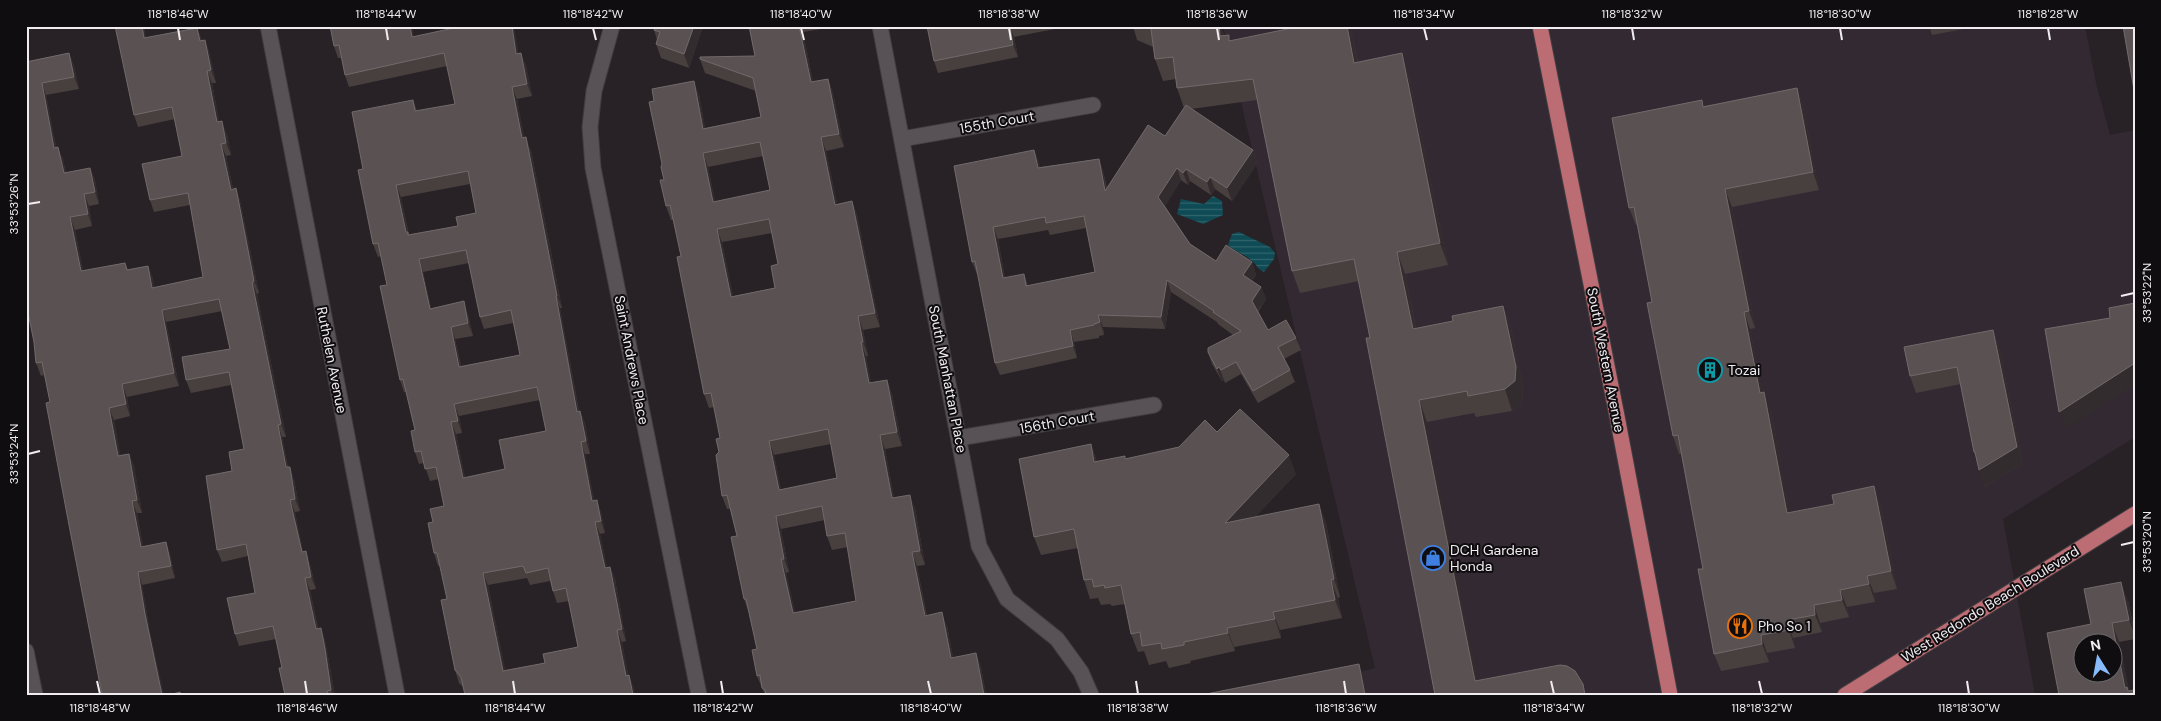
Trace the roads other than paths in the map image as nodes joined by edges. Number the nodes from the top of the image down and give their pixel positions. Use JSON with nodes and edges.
{"nodes":[{"id":1,"x":268,"y":26,"type":"edge"},
{"id":2,"x":612,"y":26,"type":"edge"},
{"id":3,"x":880,"y":26,"type":"edge"},
{"id":4,"x":1540,"y":26,"type":"edge"},
{"id":5,"x":1093,"y":105,"type":"dead end"},
{"id":6,"x":902,"y":139,"type":"junction"},
{"id":7,"x":1154,"y":405,"type":"dead end"},
{"id":8,"x":959,"y":438,"type":"junction"},
{"id":9,"x":2135,"y":514,"type":"edge"},
{"id":10,"x":26,"y":651,"type":"edge"},
{"id":11,"x":35,"y":695,"type":"edge"},
{"id":12,"x":397,"y":695,"type":"edge"},
{"id":13,"x":699,"y":695,"type":"edge"},
{"id":14,"x":1092,"y":695,"type":"edge"},
{"id":15,"x":1670,"y":695,"type":"edge"},
{"id":16,"x":1845,"y":695,"type":"edge"}],
"edges":[{"from":1,"to":12,"type":"street","name":"Ruthelen Avenue"},
{"from":2,"to":13,"type":"street","name":"Saint Andrews Place"},
{"from":3,"to":6,"type":"street","name":"South Manhattan Place"},
{"from":4,"to":15,"type":"main road","name":"South Western Avenue"},
{"from":5,"to":6,"type":"street","name":"155th Court"},
{"from":6,"to":8,"type":"street","name":"South Manhattan Place"},
{"from":7,"to":8,"type":"street","name":"156th Court"},
{"from":8,"to":14,"type":"street","name":"South Manhattan Place"},
{"from":9,"to":16,"type":"main road","name":"West Redondo Beach Boulevard"},
{"from":10,"to":11,"type":"street"}]}
